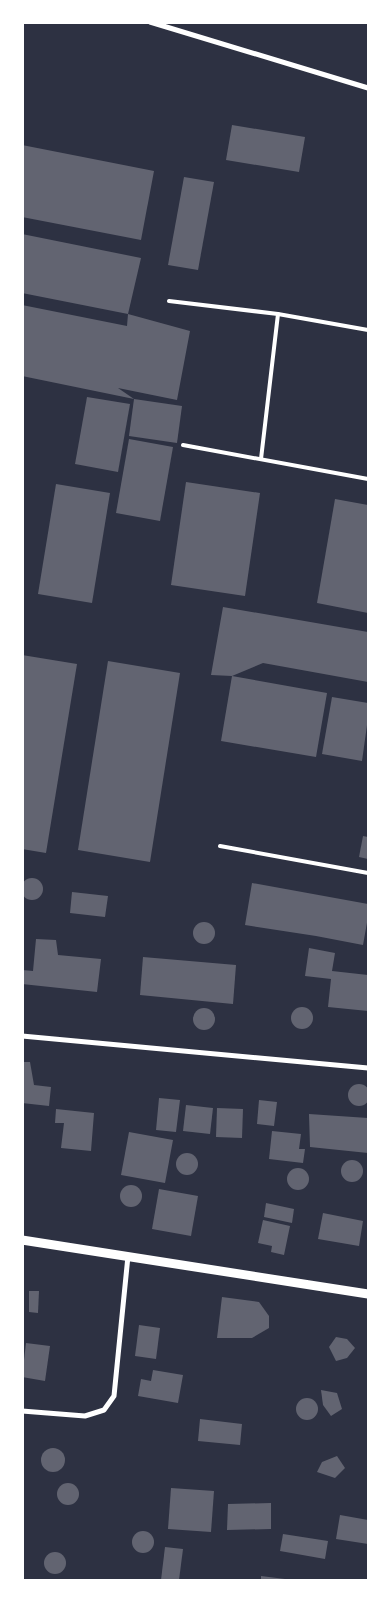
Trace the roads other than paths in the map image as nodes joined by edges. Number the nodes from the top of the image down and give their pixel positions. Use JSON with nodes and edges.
{"nodes":[{"id":1,"x":150,"y":22,"type":"edge"},
{"id":2,"x":368,"y":88,"type":"edge"},
{"id":3,"x":169,"y":301,"type":"dead end"},
{"id":4,"x":278,"y":314,"type":"junction"},
{"id":5,"x":368,"y":330,"type":"edge"},
{"id":6,"x":183,"y":445,"type":"dead end"},
{"id":7,"x":261,"y":459,"type":"junction"},
{"id":8,"x":368,"y":478,"type":"edge"},
{"id":9,"x":220,"y":846,"type":"dead end"},
{"id":10,"x":368,"y":873,"type":"edge"},
{"id":11,"x":22,"y":1036,"type":"edge"},
{"id":12,"x":368,"y":1068,"type":"edge"},
{"id":13,"x":22,"y":1240,"type":"edge"},
{"id":14,"x":128,"y":1256,"type":"junction"},
{"id":15,"x":368,"y":1294,"type":"edge"},
{"id":16,"x":22,"y":1411,"type":"edge"}],
"edges":[{"from":1,"to":2,"type":"street"},
{"from":3,"to":4,"type":"lane"},
{"from":4,"to":5,"type":"lane"},
{"from":4,"to":7,"type":"lane"},
{"from":6,"to":7,"type":"lane"},
{"from":7,"to":8,"type":"lane"},
{"from":9,"to":10,"type":"lane"},
{"from":11,"to":12,"type":"street"},
{"from":13,"to":14,"type":"street"},
{"from":14,"to":15,"type":"street"},
{"from":14,"to":16,"type":"street"}]}
